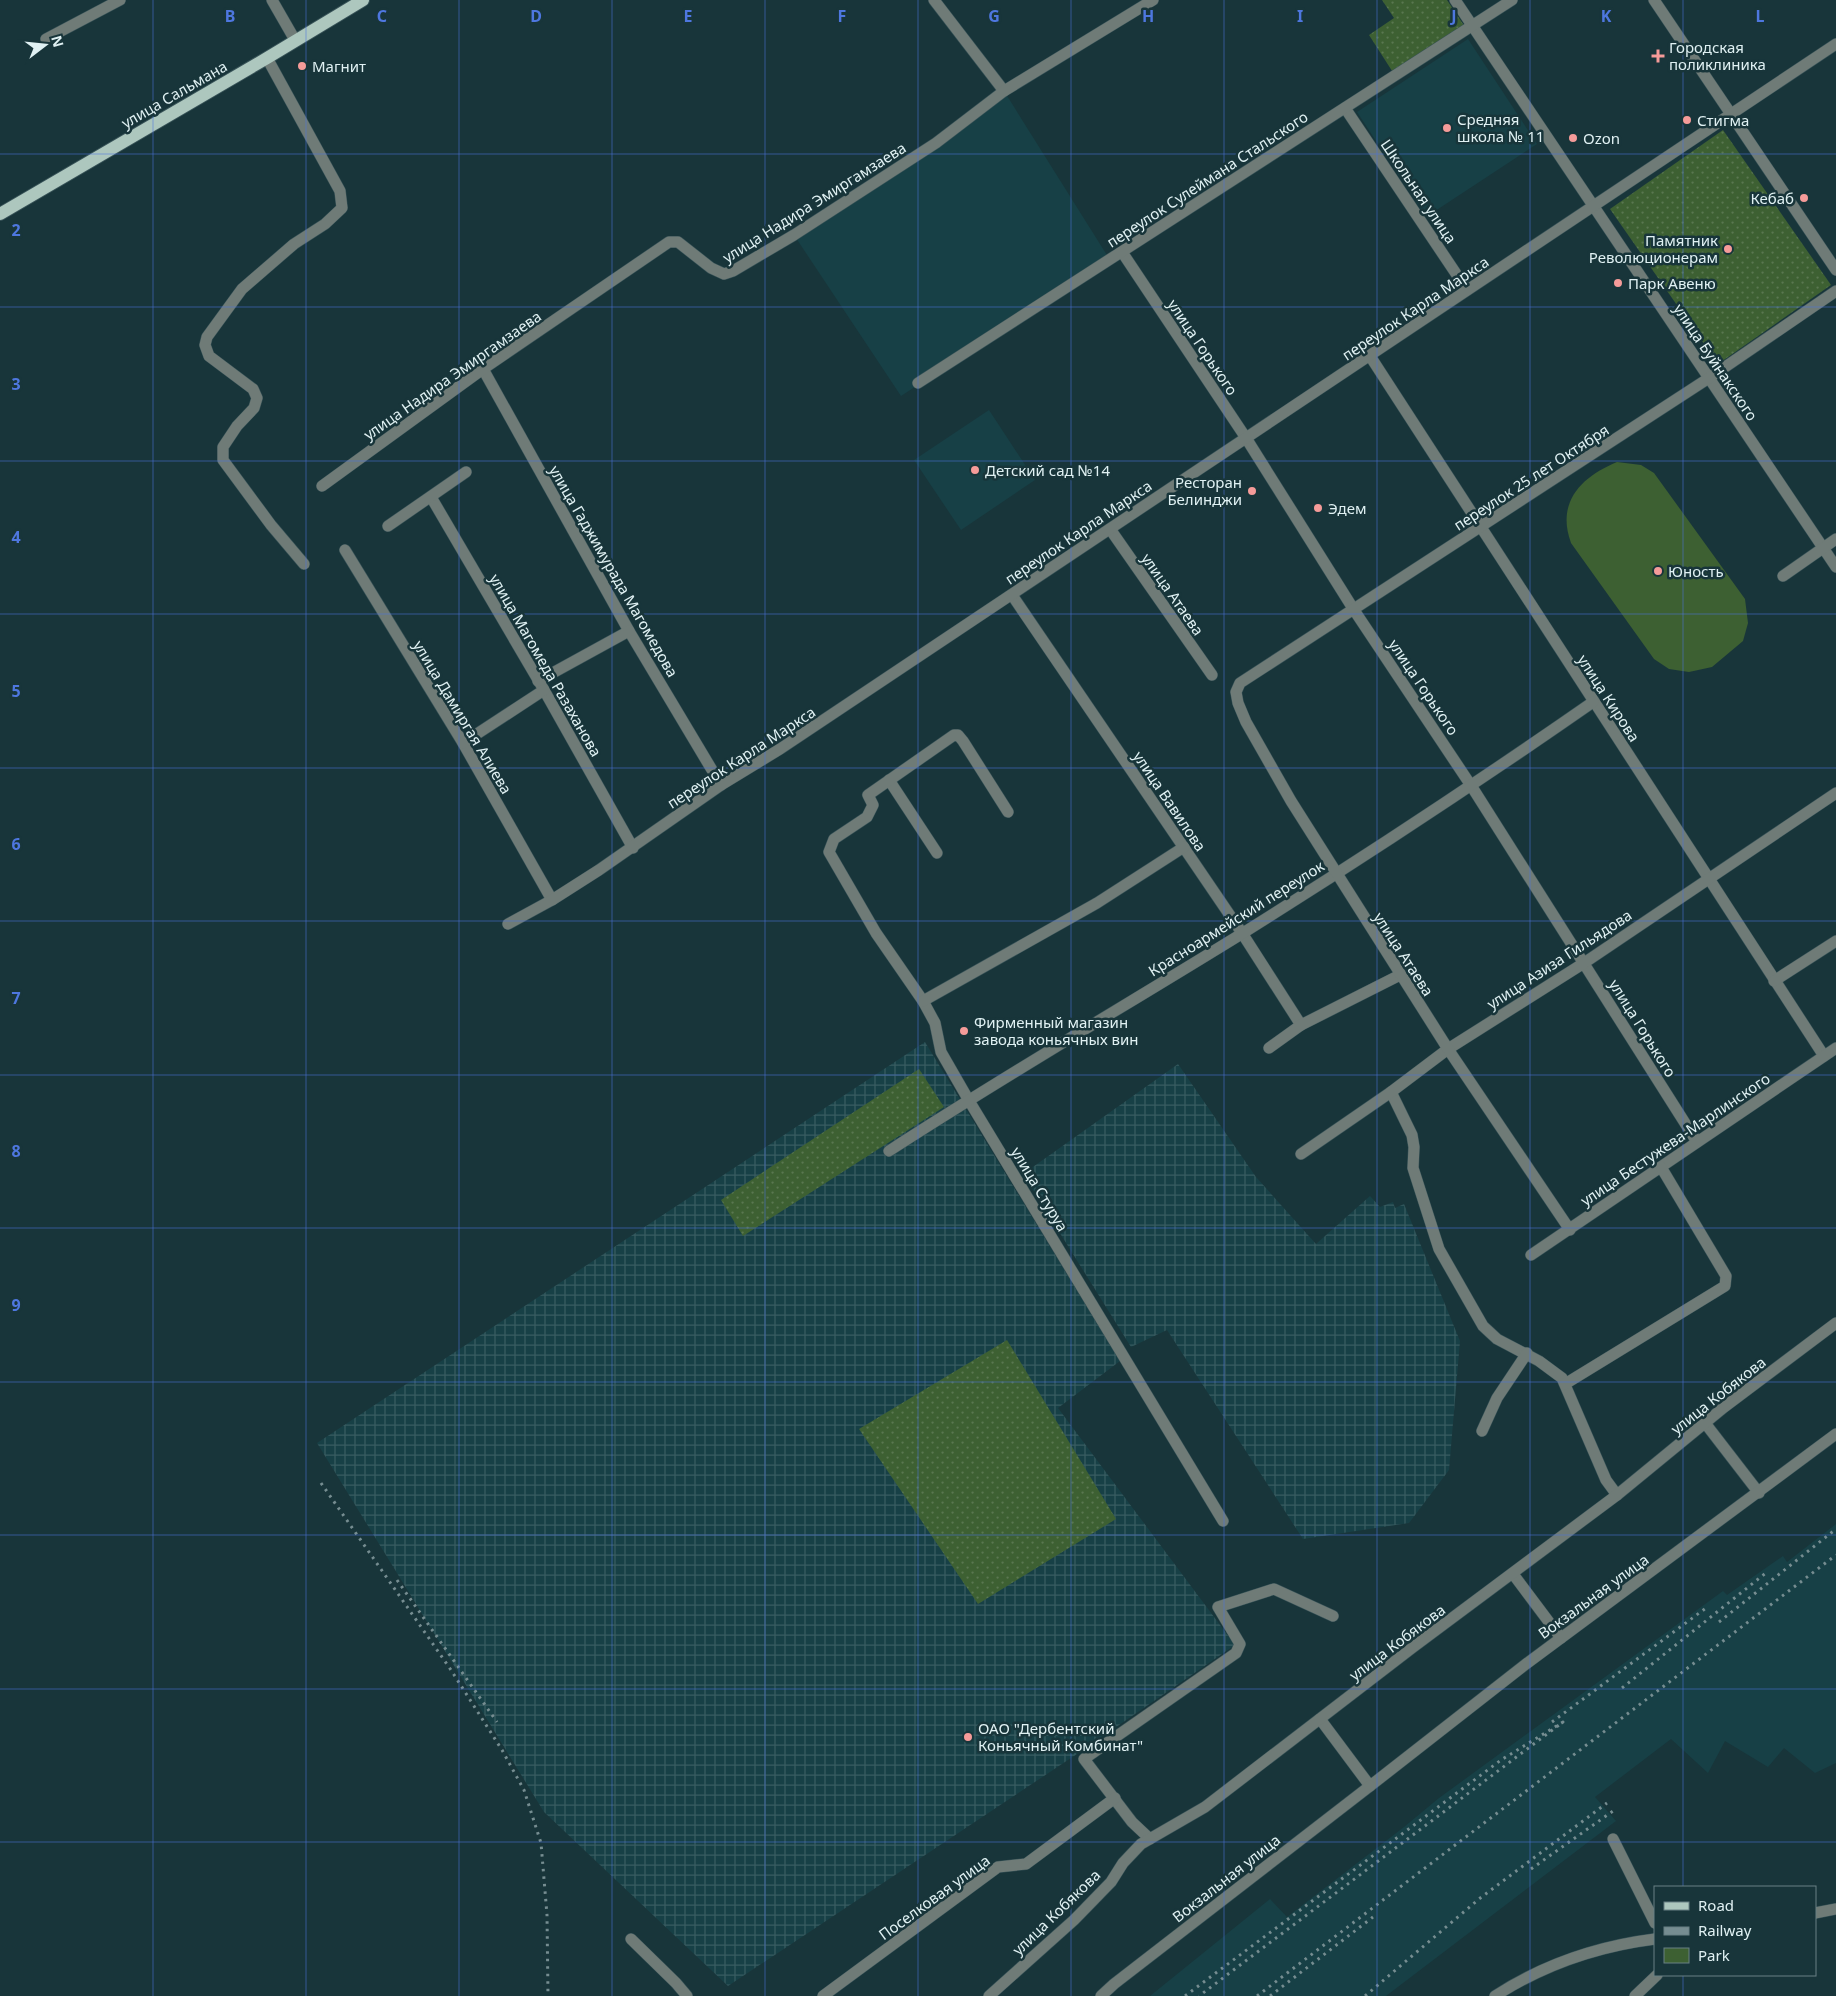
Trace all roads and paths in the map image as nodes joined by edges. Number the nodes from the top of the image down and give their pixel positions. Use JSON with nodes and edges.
{"nodes":[{"id":1,"x":120,"y":0,"type":"edge"},
{"id":2,"x":272,"y":0,"type":"edge"},
{"id":3,"x":363,"y":0,"type":"edge"},
{"id":4,"x":934,"y":0,"type":"edge"},
{"id":5,"x":1153,"y":0,"type":"edge"},
{"id":6,"x":1455,"y":0,"type":"edge"},
{"id":7,"x":1512,"y":0,"type":"edge"},
{"id":8,"x":1654,"y":0,"type":"edge"},
{"id":9,"x":1472,"y":26,"type":"junction"},
{"id":10,"x":46,"y":39,"type":"dead end"},
{"id":11,"x":295,"y":40,"type":"junction"},
{"id":12,"x":1836,"y":44,"type":"edge"},
{"id":13,"x":267,"y":58,"type":"junction"},
{"id":14,"x":1004,"y":91,"type":"junction"},
{"id":15,"x":1345,"y":108,"type":"junction"},
{"id":16,"x":1732,"y":113,"type":"junction"},
{"id":17,"x":1593,"y":206,"type":"junction"},
{"id":18,"x":0,"y":214,"type":"edge"},
{"id":19,"x":1122,"y":252,"type":"junction"},
{"id":20,"x":1836,"y":270,"type":"edge"},
{"id":21,"x":1467,"y":290,"type":"junction"},
{"id":22,"x":1836,"y":291,"type":"edge"},
{"id":23,"x":1370,"y":356,"type":"junction"},
{"id":24,"x":483,"y":370,"type":"junction"},
{"id":25,"x":1709,"y":378,"type":"junction"},
{"id":26,"x":918,"y":384,"type":"dead end"},
{"id":27,"x":1246,"y":438,"type":"junction"},
{"id":28,"x":466,"y":472,"type":"dead end"},
{"id":29,"x":322,"y":486,"type":"dead end"},
{"id":30,"x":431,"y":498,"type":"junction"},
{"id":31,"x":388,"y":526,"type":"dead end"},
{"id":32,"x":1482,"y":528,"type":"junction"},
{"id":33,"x":1110,"y":529,"type":"junction"},
{"id":34,"x":1836,"y":539,"type":"edge"},
{"id":35,"x":1823,"y":548,"type":"junction"},
{"id":36,"x":345,"y":550,"type":"dead end"},
{"id":37,"x":304,"y":564,"type":"dead end"},
{"id":38,"x":1836,"y":567,"type":"edge"},
{"id":39,"x":1783,"y":576,"type":"dead end"},
{"id":40,"x":1012,"y":594,"type":"junction"},
{"id":41,"x":1354,"y":610,"type":"junction"},
{"id":42,"x":629,"y":631,"type":"junction"},
{"id":43,"x":1212,"y":675,"type":"dead end"},
{"id":44,"x":1240,"y":683,"type":"joint"},
{"id":45,"x":541,"y":686,"type":"junction"},
{"id":46,"x":1593,"y":702,"type":"junction"},
{"id":47,"x":463,"y":744,"type":"junction"},
{"id":48,"x":889,"y":780,"type":"junction"},
{"id":49,"x":720,"y":785,"type":"junction"},
{"id":50,"x":1472,"y":787,"type":"junction"},
{"id":51,"x":1836,"y":793,"type":"edge"},
{"id":52,"x":1008,"y":812,"type":"dead end"},
{"id":53,"x":1184,"y":847,"type":"junction"},
{"id":54,"x":632,"y":848,"type":"junction"},
{"id":55,"x":937,"y":853,"type":"dead end"},
{"id":56,"x":1335,"y":874,"type":"junction"},
{"id":57,"x":1708,"y":877,"type":"junction"},
{"id":58,"x":552,"y":900,"type":"junction"},
{"id":59,"x":508,"y":924,"type":"dead end"},
{"id":60,"x":1242,"y":933,"type":"junction"},
{"id":61,"x":1836,"y":940,"type":"edge"},
{"id":62,"x":1584,"y":963,"type":"junction"},
{"id":63,"x":1400,"y":975,"type":"junction"},
{"id":64,"x":1774,"y":981,"type":"junction"},
{"id":65,"x":923,"y":1001,"type":"junction"},
{"id":66,"x":1301,"y":1025,"type":"junction"},
{"id":67,"x":1269,"y":1048,"type":"dead end"},
{"id":68,"x":1836,"y":1048,"type":"edge"},
{"id":69,"x":1448,"y":1049,"type":"junction"},
{"id":70,"x":1824,"y":1056,"type":"junction"},
{"id":71,"x":1391,"y":1092,"type":"junction"},
{"id":72,"x":968,"y":1099,"type":"junction"},
{"id":73,"x":1697,"y":1142,"type":"junction"},
{"id":74,"x":889,"y":1151,"type":"dead end"},
{"id":75,"x":1301,"y":1154,"type":"dead end"},
{"id":76,"x":1661,"y":1167,"type":"junction"},
{"id":77,"x":1570,"y":1230,"type":"junction"},
{"id":78,"x":1531,"y":1256,"type":"dead end"},
{"id":79,"x":1836,"y":1323,"type":"edge"},
{"id":80,"x":1527,"y":1353,"type":"junction"},
{"id":81,"x":1565,"y":1384,"type":"junction"},
{"id":82,"x":1705,"y":1423,"type":"junction"},
{"id":83,"x":1482,"y":1431,"type":"dead end"},
{"id":84,"x":1836,"y":1434,"type":"edge"},
{"id":85,"x":1759,"y":1493,"type":"junction"},
{"id":86,"x":1616,"y":1495,"type":"junction"},
{"id":87,"x":1223,"y":1520,"type":"dead end"},
{"id":88,"x":1513,"y":1574,"type":"junction"},
{"id":89,"x":1332,"y":1616,"type":"dead end"},
{"id":90,"x":1562,"y":1638,"type":"junction"},
{"id":91,"x":1320,"y":1719,"type":"junction"},
{"id":92,"x":1370,"y":1786,"type":"junction"},
{"id":93,"x":1115,"y":1798,"type":"junction"},
{"id":94,"x":1150,"y":1839,"type":"junction"},
{"id":95,"x":1613,"y":1839,"type":"dead end"},
{"id":96,"x":1836,"y":1909,"type":"edge"},
{"id":97,"x":1816,"y":1914,"type":"edge"},
{"id":98,"x":1654,"y":1921,"type":"edge"},
{"id":99,"x":631,"y":1939,"type":"dead end"},
{"id":100,"x":1654,"y":1939,"type":"edge"},
{"id":101,"x":1656,"y":1976,"type":"edge"},
{"id":102,"x":687,"y":1996,"type":"edge"},
{"id":103,"x":823,"y":1996,"type":"edge"},
{"id":104,"x":989,"y":1996,"type":"edge"},
{"id":105,"x":1101,"y":1996,"type":"edge"},
{"id":106,"x":1495,"y":1996,"type":"edge"},
{"id":107,"x":1635,"y":1996,"type":"edge"}],
"edges":[{"from":1,"to":10,"type":"street"},
{"from":2,"to":11,"type":"street"},
{"from":3,"to":11,"type":"main road","name":"улица Сальмана"},
{"from":4,"to":14,"type":"street"},
{"from":5,"to":14,"type":"street","name":"улица Надира Эмиргамзаева"},
{"from":6,"to":9,"type":"street","name":"улица Буйнакского"},
{"from":7,"to":9,"type":"street","name":"переулок Сулеймана Стальского"},
{"from":8,"to":16,"type":"street"},
{"from":9,"to":15,"type":"street","name":"переулок Сулеймана Стальского"},
{"from":9,"to":17,"type":"street","name":"улица Буйнакского"},
{"from":11,"to":13,"type":"main road","name":"улица Сальмана"},
{"from":12,"to":16,"type":"street","name":"переулок Карла Маркса"},
{"from":13,"to":18,"type":"main road","name":"улица Сальмана"},
{"from":13,"to":37,"type":"street"},
{"from":14,"to":24,"type":"street","name":"улица Надира Эмиргамзаева"},
{"from":15,"to":19,"type":"street","name":"переулок Сулеймана Стальского"},
{"from":15,"to":21,"type":"street","name":"Школьная улица"},
{"from":16,"to":17,"type":"street","name":"переулок Карла Маркса"},
{"from":16,"to":20,"type":"street"},
{"from":17,"to":21,"type":"street","name":"переулок Карла Маркса"},
{"from":17,"to":25,"type":"street","name":"улица Буйнакского"},
{"from":19,"to":26,"type":"street","name":"переулок Сулеймана Стальского"},
{"from":19,"to":27,"type":"street","name":"улица Горького"},
{"from":21,"to":23,"type":"street","name":"переулок Карла Маркса"},
{"from":22,"to":25,"type":"street","name":"переулок 25 лет Октября"},
{"from":23,"to":27,"type":"street","name":"переулок Карла Маркса"},
{"from":23,"to":32,"type":"street","name":"улица Кирова"},
{"from":24,"to":29,"type":"street","name":"улица Надира Эмиргамзаева"},
{"from":24,"to":42,"type":"street","name":"улица Гаджимурада Магомедова"},
{"from":25,"to":32,"type":"street","name":"переулок 25 лет Октября"},
{"from":25,"to":35,"type":"street","name":"улица Буйнакского"},
{"from":27,"to":33,"type":"street","name":"переулок Карла Маркса"},
{"from":27,"to":41,"type":"street","name":"улица Горького"},
{"from":28,"to":30,"type":"street"},
{"from":30,"to":31,"type":"street"},
{"from":30,"to":45,"type":"street","name":"улица Магомеда Разаханова"},
{"from":32,"to":41,"type":"street","name":"переулок 25 лет Октября"},
{"from":32,"to":46,"type":"street","name":"улица Кирова"},
{"from":33,"to":40,"type":"street","name":"переулок Карла Маркса"},
{"from":33,"to":43,"type":"street","name":"улица Атаева"},
{"from":34,"to":35,"type":"street"},
{"from":35,"to":38,"type":"street","name":"улица Буйнакского"},
{"from":35,"to":39,"type":"street"},
{"from":36,"to":47,"type":"street","name":"улица Дамиргая Алиева"},
{"from":40,"to":49,"type":"street","name":"переулок Карла Маркса"},
{"from":40,"to":53,"type":"street","name":"улица Вавилова"},
{"from":41,"to":44,"type":"street","name":"переулок 25 лет Октября"},
{"from":41,"to":50,"type":"street","name":"улица Горького"},
{"from":42,"to":45,"type":"street"},
{"from":42,"to":49,"type":"street","name":"улица Гаджимурада Магомедова"},
{"from":44,"to":56,"type":"street","name":"улица Атаева"},
{"from":45,"to":47,"type":"street"},
{"from":45,"to":54,"type":"street","name":"улица Магомеда Разаханова"},
{"from":46,"to":50,"type":"street","name":"Красноармейский переулок"},
{"from":46,"to":57,"type":"street","name":"улица Кирова"},
{"from":47,"to":58,"type":"street","name":"улица Дамиргая Алиева"},
{"from":48,"to":52,"type":"street"},
{"from":48,"to":55,"type":"street"},
{"from":48,"to":65,"type":"street","name":"улица Стуруа"},
{"from":49,"to":54,"type":"street","name":"переулок Карла Маркса"},
{"from":50,"to":56,"type":"street","name":"Красноармейский переулок"},
{"from":50,"to":62,"type":"street","name":"улица Горького"},
{"from":51,"to":57,"type":"street","name":"улица Азиза Гильядова"},
{"from":53,"to":60,"type":"street","name":"улица Вавилова"},
{"from":53,"to":65,"type":"street"},
{"from":54,"to":58,"type":"street","name":"переулок Карла Маркса"},
{"from":56,"to":60,"type":"street","name":"Красноармейский переулок"},
{"from":56,"to":63,"type":"street","name":"улица Атаева"},
{"from":57,"to":62,"type":"street","name":"улица Азиза Гильядова"},
{"from":57,"to":64,"type":"street","name":"улица Кирова"},
{"from":58,"to":59,"type":"street","name":"переулок Карла Маркса"},
{"from":60,"to":66,"type":"street","name":"улица Вавилова"},
{"from":60,"to":72,"type":"street","name":"Красноармейский переулок"},
{"from":61,"to":64,"type":"street"},
{"from":62,"to":69,"type":"street","name":"улица Азиза Гильядова"},
{"from":62,"to":73,"type":"street","name":"улица Горького"},
{"from":63,"to":66,"type":"street"},
{"from":63,"to":69,"type":"street","name":"улица Атаева"},
{"from":64,"to":70,"type":"street","name":"улица Кирова"},
{"from":65,"to":72,"type":"street","name":"улица Стуруа"},
{"from":66,"to":67,"type":"street"},
{"from":68,"to":70,"type":"street","name":"улица Бестужева-Марлинского"},
{"from":69,"to":71,"type":"street","name":"улица Азиза Гильядова"},
{"from":69,"to":77,"type":"street","name":"улица Атаева"},
{"from":70,"to":73,"type":"street","name":"улица Бестужева-Марлинского"},
{"from":71,"to":75,"type":"street","name":"улица Азиза Гильядова"},
{"from":71,"to":80,"type":"street"},
{"from":72,"to":74,"type":"street","name":"Красноармейский переулок"},
{"from":72,"to":87,"type":"street","name":"улица Стуруа"},
{"from":73,"to":76,"type":"street","name":"улица Бестужева-Марлинского"},
{"from":76,"to":77,"type":"street","name":"улица Бестужева-Марлинского"},
{"from":76,"to":81,"type":"street"},
{"from":77,"to":78,"type":"street","name":"улица Бестужева-Марлинского"},
{"from":79,"to":82,"type":"street","name":"улица Кобякова"},
{"from":80,"to":81,"type":"street"},
{"from":80,"to":83,"type":"street"},
{"from":81,"to":86,"type":"street"},
{"from":82,"to":85,"type":"street"},
{"from":82,"to":86,"type":"street","name":"улица Кобякова"},
{"from":84,"to":85,"type":"street","name":"Вокзальная улица"},
{"from":85,"to":90,"type":"street","name":"Вокзальная улица"},
{"from":86,"to":88,"type":"street","name":"улица Кобякова"},
{"from":88,"to":90,"type":"street"},
{"from":88,"to":91,"type":"street","name":"улица Кобякова"},
{"from":89,"to":93,"type":"street"},
{"from":90,"to":92,"type":"street","name":"Вокзальная улица"},
{"from":91,"to":92,"type":"street"},
{"from":91,"to":94,"type":"street","name":"улица Кобякова"},
{"from":92,"to":105,"type":"street","name":"Вокзальная улица"},
{"from":93,"to":94,"type":"street"},
{"from":93,"to":103,"type":"street","name":"Поселковая улица"},
{"from":94,"to":104,"type":"street","name":"улица Кобякова"},
{"from":95,"to":98,"type":"street"},
{"from":96,"to":97,"type":"street"},
{"from":99,"to":102,"type":"street"},
{"from":100,"to":106,"type":"street"},
{"from":101,"to":107,"type":"street"}]}
